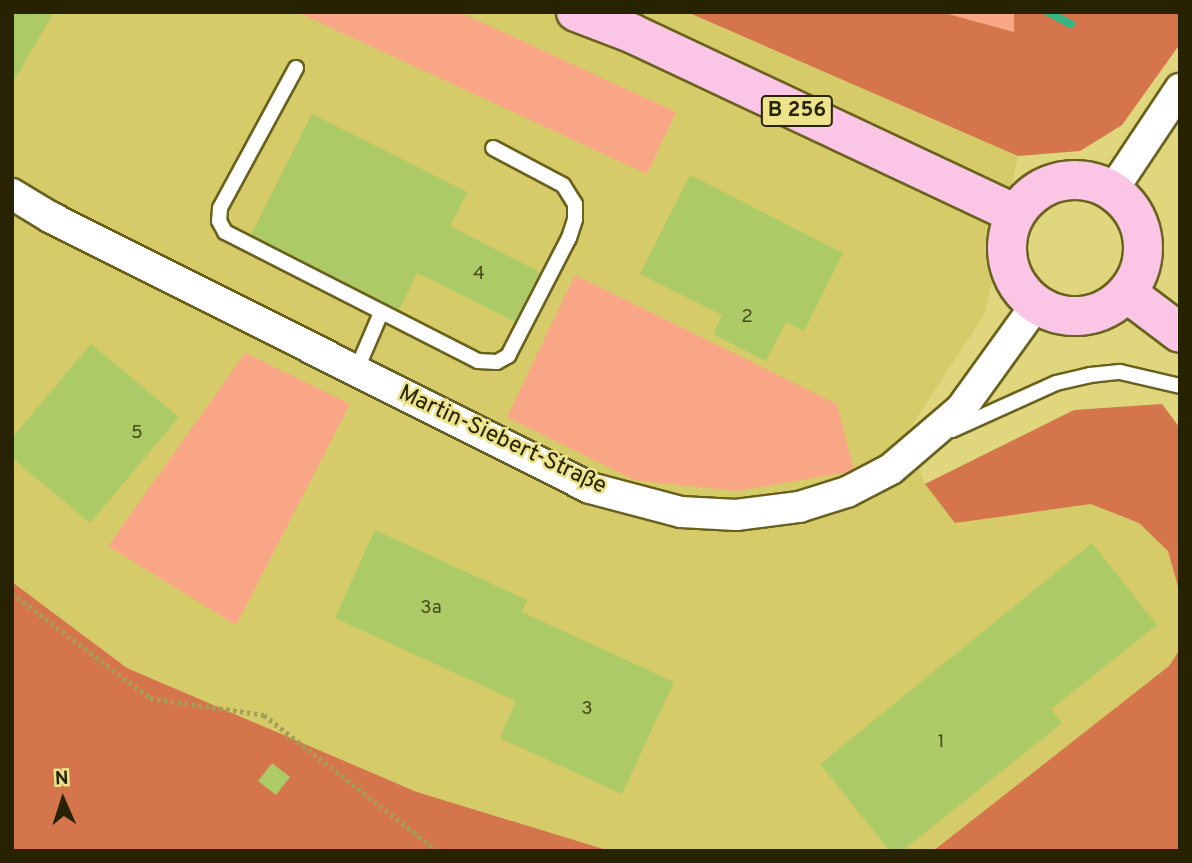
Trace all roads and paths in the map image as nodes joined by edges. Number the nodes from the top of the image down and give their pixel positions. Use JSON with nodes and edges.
{"nodes":[{"id":1,"x":576,"y":12,"type":"edge"},
{"id":2,"x":296,"y":68,"type":"dead end"},
{"id":3,"x":1180,"y":89,"type":"edge"},
{"id":4,"x":492,"y":148,"type":"dead end"},
{"id":5,"x":1112,"y":191,"type":"junction"},
{"id":6,"x":12,"y":194,"type":"edge"},
{"id":7,"x":1016,"y":214,"type":"junction"},
{"id":8,"x":1127,"y":293,"type":"junction"},
{"id":9,"x":1036,"y":304,"type":"junction"},
{"id":10,"x":381,"y":313,"type":"junction"},
{"id":11,"x":1180,"y":333,"type":"edge"},
{"id":12,"x":356,"y":371,"type":"junction"},
{"id":13,"x":1180,"y":386,"type":"edge"},
{"id":14,"x":928,"y":440,"type":"junction"},
{"id":15,"x":12,"y":593,"type":"edge"},
{"id":16,"x":438,"y":851,"type":"edge"}],
"edges":[{"from":1,"to":7,"type":"main road","number":"B 256"},
{"from":2,"to":10,"type":"lane"},
{"from":3,"to":5,"type":"street"},
{"from":4,"to":10,"type":"lane"},
{"from":5,"to":7,"type":"main road"},
{"from":5,"to":8,"type":"main road"},
{"from":6,"to":12,"type":"street","name":"Martin-Siebert-Straße"},
{"from":7,"to":9,"type":"main road"},
{"from":8,"to":9,"type":"main road"},
{"from":8,"to":11,"type":"main road"},
{"from":9,"to":14,"type":"street","name":"Martin-Siebert-Straße"},
{"from":10,"to":12,"type":"lane"},
{"from":12,"to":14,"type":"street","name":"Martin-Siebert-Straße"},
{"from":13,"to":14,"type":"lane"},
{"from":15,"to":16,"type":"path"}]}
